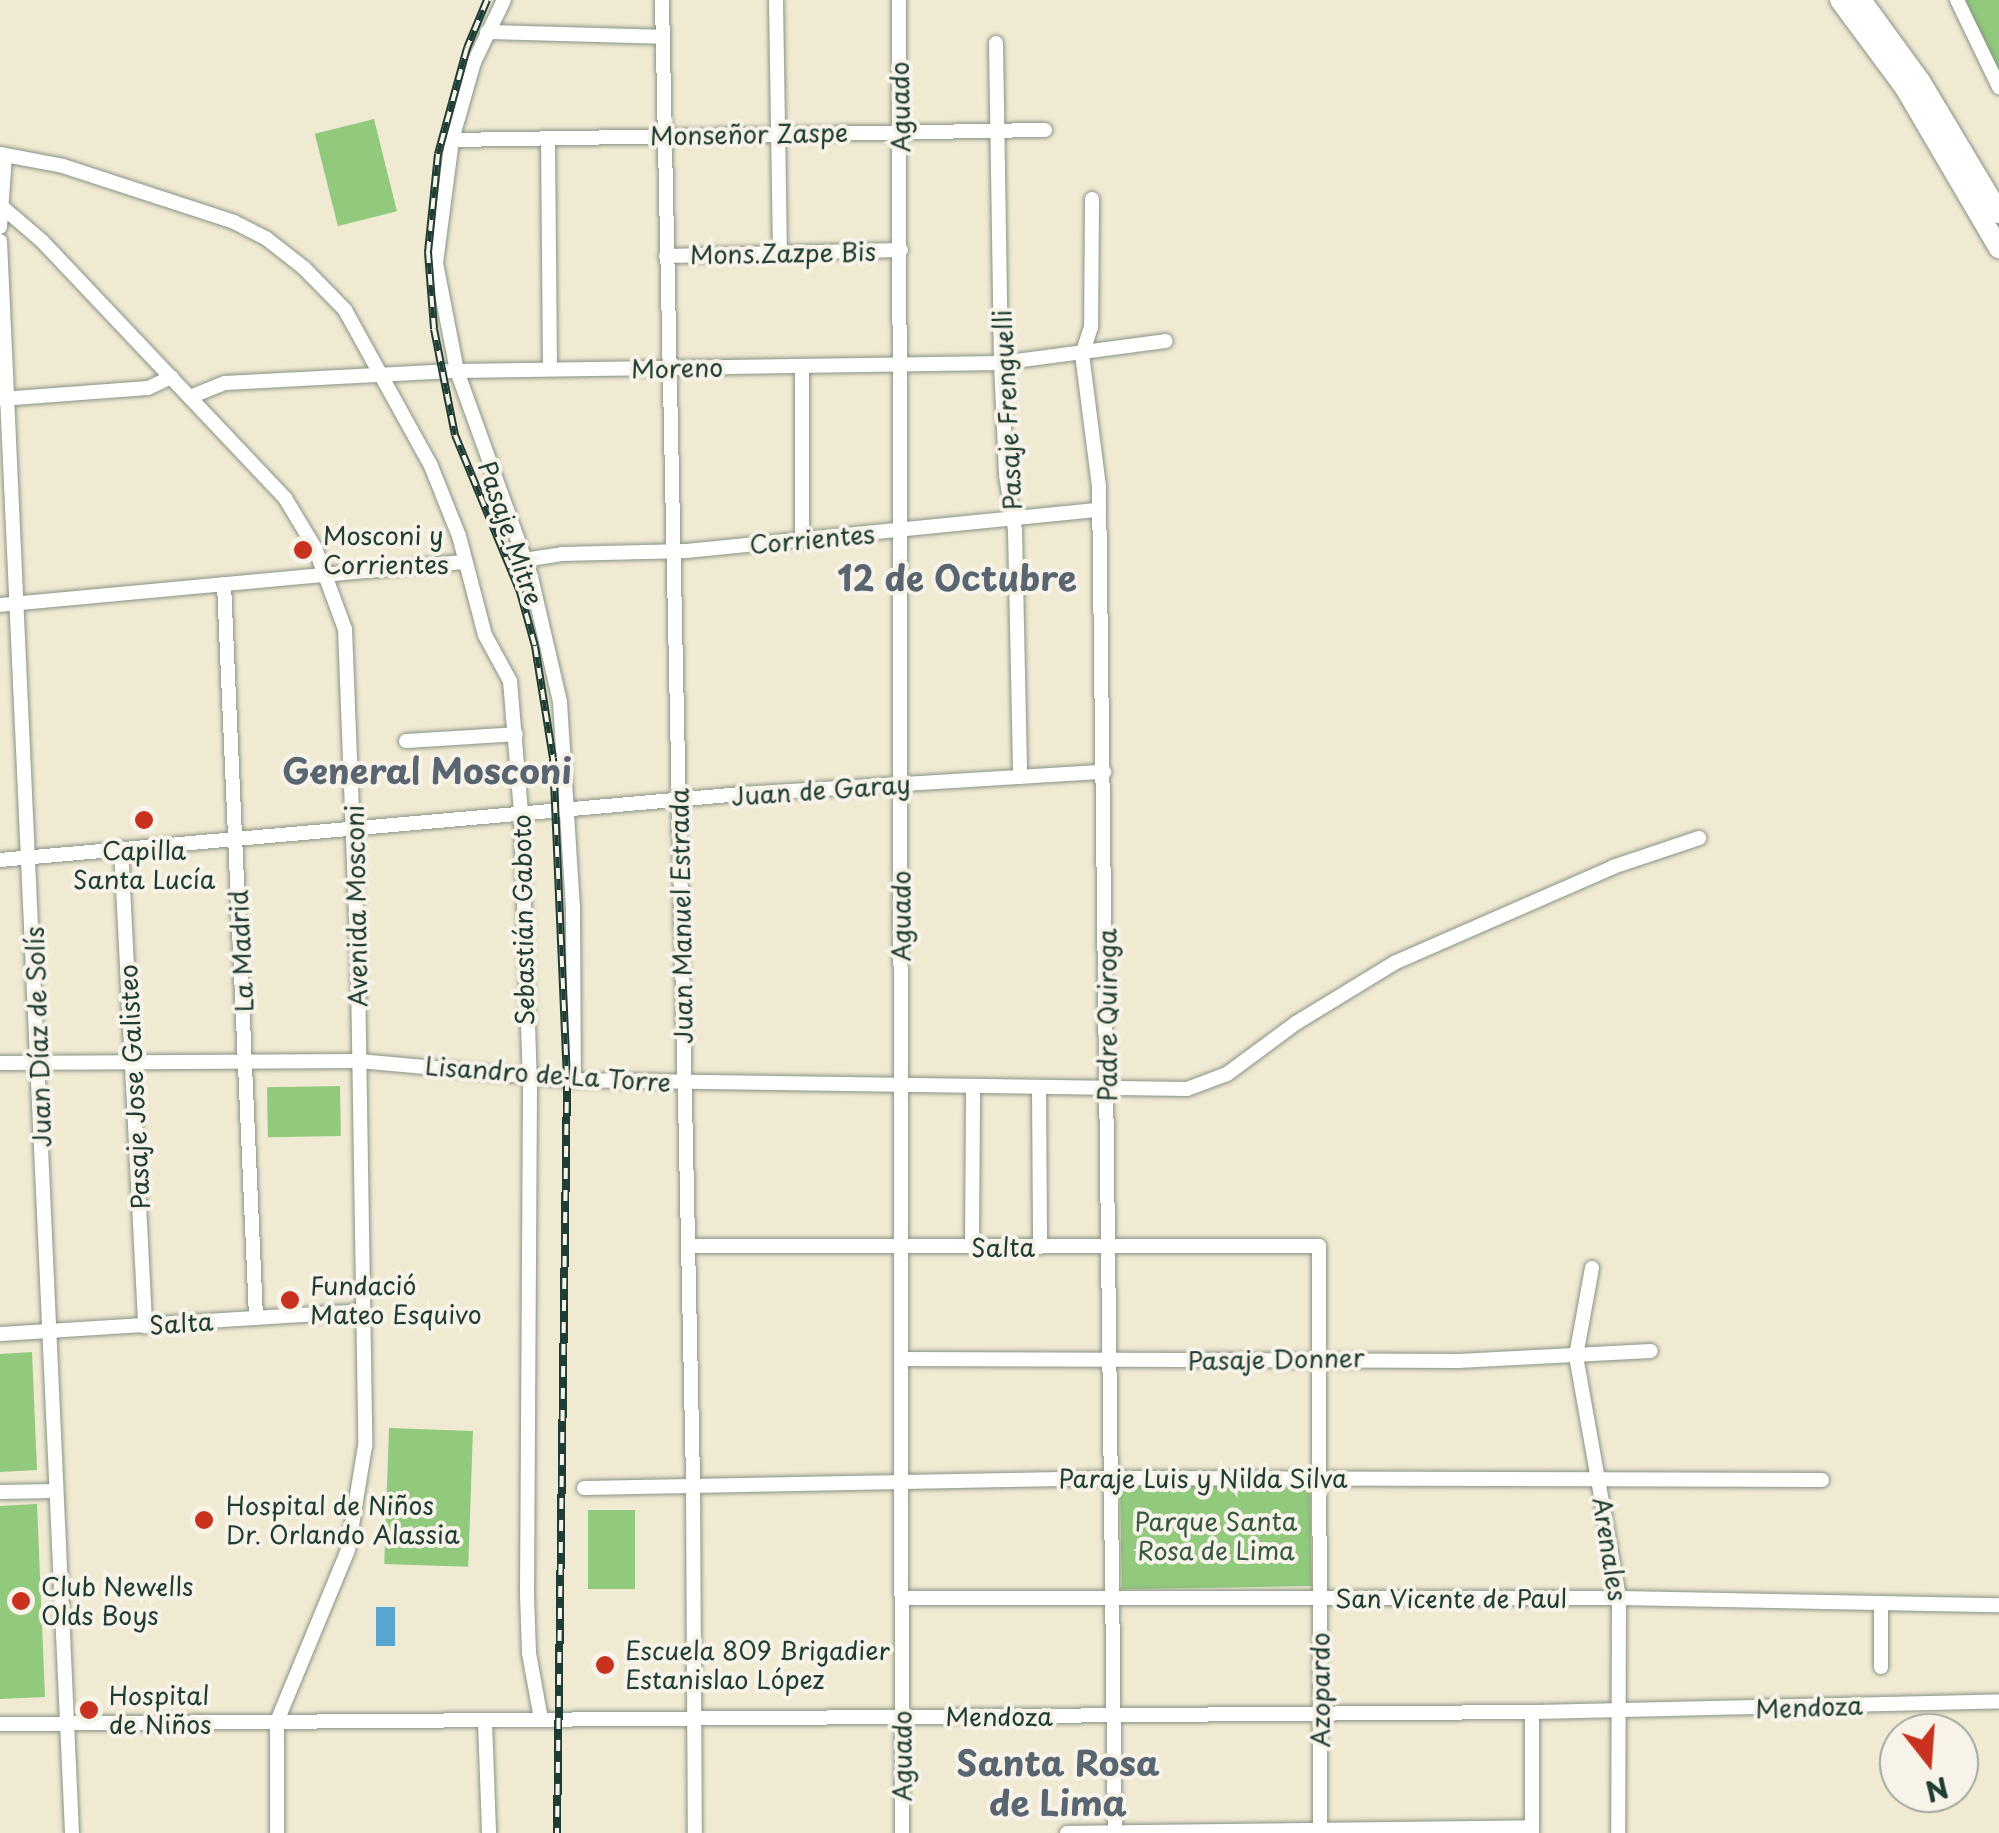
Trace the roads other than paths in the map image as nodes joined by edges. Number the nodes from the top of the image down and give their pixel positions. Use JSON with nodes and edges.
{"nodes":[{"id":1,"x":504,"y":0,"type":"edge"},
{"id":2,"x":662,"y":0,"type":"edge"},
{"id":3,"x":776,"y":0,"type":"edge"},
{"id":4,"x":899,"y":0,"type":"edge"},
{"id":5,"x":1840,"y":0,"type":"edge"},
{"id":6,"x":1861,"y":0,"type":"edge"},
{"id":7,"x":1957,"y":0,"type":"edge"},
{"id":8,"x":487,"y":32,"type":"junction"},
{"id":9,"x":662,"y":37,"type":"junction"},
{"id":10,"x":996,"y":43,"type":"dead end"},
{"id":11,"x":1999,"y":87,"type":"edge"},
{"id":12,"x":901,"y":130,"type":"junction"},
{"id":13,"x":1045,"y":130,"type":"dead end"},
{"id":14,"x":997,"y":131,"type":"junction"},
{"id":15,"x":778,"y":133,"type":"junction"},
{"id":16,"x":664,"y":136,"type":"junction"},
{"id":17,"x":548,"y":138,"type":"junction"},
{"id":18,"x":452,"y":140,"type":"junction"},
{"id":19,"x":3,"y":155,"type":"edge"},
{"id":20,"x":1092,"y":199,"type":"dead end"},
{"id":21,"x":2,"y":206,"type":"edge"},
{"id":22,"x":1999,"y":213,"type":"edge"},
{"id":23,"x":0,"y":228,"type":"edge"},
{"id":24,"x":0,"y":241,"type":"edge"},
{"id":25,"x":1999,"y":248,"type":"edge"},
{"id":26,"x":901,"y":250,"type":"junction"},
{"id":27,"x":780,"y":253,"type":"junction"},
{"id":28,"x":666,"y":256,"type":"junction"},
{"id":29,"x":1166,"y":342,"type":"dead end"},
{"id":30,"x":1082,"y":354,"type":"junction"},
{"id":31,"x":1002,"y":363,"type":"junction"},
{"id":32,"x":901,"y":365,"type":"junction"},
{"id":33,"x":802,"y":366,"type":"junction"},
{"id":34,"x":671,"y":368,"type":"junction"},
{"id":35,"x":550,"y":369,"type":"junction"},
{"id":36,"x":457,"y":371,"type":"junction"},
{"id":37,"x":382,"y":375,"type":"junction"},
{"id":38,"x":172,"y":377,"type":"junction"},
{"id":39,"x":190,"y":396,"type":"junction"},
{"id":40,"x":4,"y":398,"type":"edge"},
{"id":41,"x":1099,"y":510,"type":"junction"},
{"id":42,"x":1012,"y":518,"type":"junction"},
{"id":43,"x":901,"y":531,"type":"junction"},
{"id":44,"x":802,"y":540,"type":"junction"},
{"id":45,"x":673,"y":550,"type":"junction"},
{"id":46,"x":524,"y":560,"type":"junction"},
{"id":47,"x":464,"y":562,"type":"junction"},
{"id":48,"x":327,"y":575,"type":"junction"},
{"id":49,"x":224,"y":584,"type":"junction"},
{"id":50,"x":19,"y":603,"type":"junction"},
{"id":51,"x":0,"y":605,"type":"edge"},
{"id":52,"x":516,"y":734,"type":"junction"},
{"id":53,"x":406,"y":741,"type":"dead end"},
{"id":54,"x":1104,"y":772,"type":"junction"},
{"id":55,"x":1020,"y":777,"type":"junction"},
{"id":56,"x":901,"y":785,"type":"junction"},
{"id":57,"x":680,"y":800,"type":"junction"},
{"id":58,"x":568,"y":809,"type":"junction"},
{"id":59,"x":520,"y":812,"type":"junction"},
{"id":60,"x":354,"y":828,"type":"junction"},
{"id":61,"x":235,"y":838,"type":"junction"},
{"id":62,"x":1699,"y":838,"type":"dead end"},
{"id":63,"x":121,"y":848,"type":"junction"},
{"id":64,"x":30,"y":858,"type":"junction"},
{"id":65,"x":0,"y":860,"type":"edge"},
{"id":66,"x":246,"y":1060,"type":"junction"},
{"id":67,"x":359,"y":1060,"type":"junction"},
{"id":68,"x":135,"y":1061,"type":"junction"},
{"id":69,"x":0,"y":1062,"type":"edge"},
{"id":70,"x":38,"y":1062,"type":"junction"},
{"id":71,"x":529,"y":1074,"type":"junction"},
{"id":72,"x":574,"y":1080,"type":"junction"},
{"id":73,"x":684,"y":1083,"type":"junction"},
{"id":74,"x":900,"y":1085,"type":"junction"},
{"id":75,"x":972,"y":1086,"type":"junction"},
{"id":76,"x":1039,"y":1088,"type":"junction"},
{"id":77,"x":1107,"y":1090,"type":"junction"},
{"id":78,"x":688,"y":1246,"type":"junction"},
{"id":79,"x":972,"y":1246,"type":"junction"},
{"id":80,"x":1318,"y":1246,"type":"joint"},
{"id":81,"x":901,"y":1247,"type":"junction"},
{"id":82,"x":1040,"y":1247,"type":"junction"},
{"id":83,"x":1110,"y":1247,"type":"junction"},
{"id":84,"x":1592,"y":1268,"type":"dead end"},
{"id":85,"x":362,"y":1311,"type":"junction"},
{"id":86,"x":256,"y":1318,"type":"junction"},
{"id":87,"x":145,"y":1326,"type":"junction"},
{"id":88,"x":50,"y":1332,"type":"junction"},
{"id":89,"x":0,"y":1334,"type":"edge"},
{"id":90,"x":1651,"y":1351,"type":"dead end"},
{"id":91,"x":1576,"y":1356,"type":"junction"},
{"id":92,"x":901,"y":1358,"type":"junction"},
{"id":93,"x":1319,"y":1358,"type":"junction"},
{"id":94,"x":1110,"y":1362,"type":"junction"},
{"id":95,"x":1113,"y":1478,"type":"junction"},
{"id":96,"x":1320,"y":1478,"type":"junction"},
{"id":97,"x":1600,"y":1480,"type":"junction"},
{"id":98,"x":1822,"y":1480,"type":"dead end"},
{"id":99,"x":901,"y":1482,"type":"junction"},
{"id":100,"x":693,"y":1485,"type":"junction"},
{"id":101,"x":584,"y":1488,"type":"dead end"},
{"id":102,"x":54,"y":1491,"type":"junction"},
{"id":103,"x":0,"y":1492,"type":"edge"},
{"id":104,"x":1114,"y":1597,"type":"junction"},
{"id":105,"x":902,"y":1598,"type":"junction"},
{"id":106,"x":1319,"y":1598,"type":"junction"},
{"id":107,"x":1619,"y":1598,"type":"junction"},
{"id":108,"x":1881,"y":1603,"type":"junction"},
{"id":109,"x":1999,"y":1605,"type":"edge"},
{"id":110,"x":1881,"y":1667,"type":"dead end"},
{"id":111,"x":1999,"y":1701,"type":"edge"},
{"id":112,"x":1619,"y":1711,"type":"junction"},
{"id":113,"x":1532,"y":1712,"type":"junction"},
{"id":114,"x":1320,"y":1714,"type":"junction"},
{"id":115,"x":1114,"y":1715,"type":"junction"},
{"id":116,"x":901,"y":1716,"type":"junction"},
{"id":117,"x":541,"y":1719,"type":"junction"},
{"id":118,"x":694,"y":1719,"type":"junction"},
{"id":119,"x":276,"y":1721,"type":"junction"},
{"id":120,"x":66,"y":1722,"type":"junction"},
{"id":121,"x":485,"y":1722,"type":"junction"},
{"id":122,"x":0,"y":1724,"type":"edge"},
{"id":123,"x":1532,"y":1830,"type":"edge"},
{"id":124,"x":1320,"y":1832,"type":"edge"},
{"id":125,"x":72,"y":1833,"type":"edge"},
{"id":126,"x":277,"y":1833,"type":"edge"},
{"id":127,"x":489,"y":1833,"type":"edge"},
{"id":128,"x":695,"y":1833,"type":"edge"},
{"id":129,"x":902,"y":1833,"type":"edge"},
{"id":130,"x":1068,"y":1833,"type":"edge"},
{"id":131,"x":1116,"y":1833,"type":"edge"},
{"id":132,"x":1618,"y":1833,"type":"edge"}],
"edges":[{"from":1,"to":8,"type":"street","name":"Pasaje Mitre"},
{"from":2,"to":9,"type":"street","name":"Juan Manuel Estrada"},
{"from":3,"to":15,"type":"street"},
{"from":4,"to":12,"type":"street","name":"Aguado"},
{"from":5,"to":25,"type":"highway"},
{"from":6,"to":22,"type":"highway"},
{"from":7,"to":11,"type":"street"},
{"from":8,"to":9,"type":"street"},
{"from":8,"to":18,"type":"street","name":"Pasaje Mitre"},
{"from":9,"to":16,"type":"street","name":"Juan Manuel Estrada"},
{"from":10,"to":14,"type":"street","name":"Pasaje Frenguelli"},
{"from":12,"to":14,"type":"street","name":"Monseñor Zaspe"},
{"from":12,"to":15,"type":"street","name":"Monseñor Zaspe"},
{"from":12,"to":26,"type":"street","name":"Aguado"},
{"from":13,"to":14,"type":"street","name":"Monseñor Zaspe"},
{"from":14,"to":31,"type":"street","name":"Pasaje Frenguelli"},
{"from":15,"to":16,"type":"street","name":"Monseñor Zaspe"},
{"from":15,"to":27,"type":"street"},
{"from":16,"to":17,"type":"street","name":"Monseñor Zaspe"},
{"from":16,"to":28,"type":"street","name":"Juan Manuel Estrada"},
{"from":17,"to":18,"type":"street","name":"Monseñor Zaspe"},
{"from":17,"to":35,"type":"street"},
{"from":18,"to":36,"type":"street","name":"Pasaje Mitre"},
{"from":19,"to":21,"type":"street"},
{"from":19,"to":37,"type":"street","name":"Sebastián Gaboto"},
{"from":20,"to":30,"type":"street","name":"Padre Quiroga"},
{"from":21,"to":23,"type":"street"},
{"from":21,"to":38,"type":"street","name":"Avenida Mosconi"},
{"from":24,"to":40,"type":"street","name":"Juan Díaz de Solís"},
{"from":26,"to":27,"type":"street","name":"Mons.Zazpe Bis"},
{"from":26,"to":32,"type":"street","name":"Aguado"},
{"from":27,"to":28,"type":"street","name":"Mons.Zazpe Bis"},
{"from":28,"to":34,"type":"street","name":"Juan Manuel Estrada"},
{"from":29,"to":30,"type":"street","name":"Moreno"},
{"from":30,"to":31,"type":"street","name":"Moreno"},
{"from":30,"to":41,"type":"street","name":"Padre Quiroga"},
{"from":31,"to":32,"type":"street","name":"Moreno"},
{"from":31,"to":42,"type":"street","name":"Pasaje Frenguelli"},
{"from":32,"to":33,"type":"street","name":"Moreno"},
{"from":32,"to":43,"type":"street","name":"Aguado"},
{"from":33,"to":34,"type":"street","name":"Moreno"},
{"from":33,"to":44,"type":"street"},
{"from":34,"to":35,"type":"street","name":"Moreno"},
{"from":34,"to":45,"type":"street","name":"Juan Manuel Estrada"},
{"from":35,"to":36,"type":"street","name":"Moreno"},
{"from":36,"to":37,"type":"street","name":"Moreno"},
{"from":36,"to":46,"type":"street","name":"Pasaje Mitre"},
{"from":37,"to":39,"type":"street","name":"Moreno"},
{"from":37,"to":47,"type":"street","name":"Sebastián Gaboto"},
{"from":38,"to":39,"type":"street","name":"Avenida Mosconi"},
{"from":38,"to":40,"type":"street"},
{"from":39,"to":48,"type":"street","name":"Avenida Mosconi"},
{"from":40,"to":50,"type":"street","name":"Juan Díaz de Solís"},
{"from":41,"to":42,"type":"street","name":"Corrientes"},
{"from":41,"to":54,"type":"street","name":"Padre Quiroga"},
{"from":42,"to":43,"type":"street","name":"Corrientes"},
{"from":42,"to":55,"type":"street","name":"Pasaje Frenguelli"},
{"from":43,"to":44,"type":"street","name":"Corrientes"},
{"from":43,"to":56,"type":"street","name":"Aguado"},
{"from":44,"to":45,"type":"street","name":"Corrientes"},
{"from":45,"to":46,"type":"street","name":"Corrientes"},
{"from":45,"to":57,"type":"street","name":"Juan Manuel Estrada"},
{"from":46,"to":58,"type":"street","name":"Pasaje Mitre"},
{"from":47,"to":48,"type":"street"},
{"from":47,"to":52,"type":"street","name":"Sebastián Gaboto"},
{"from":48,"to":49,"type":"street"},
{"from":48,"to":60,"type":"street","name":"Avenida Mosconi"},
{"from":49,"to":50,"type":"street"},
{"from":49,"to":61,"type":"street","name":"La Madrid"},
{"from":50,"to":51,"type":"street"},
{"from":50,"to":64,"type":"street","name":"Juan Díaz de Solís"},
{"from":52,"to":53,"type":"street"},
{"from":52,"to":59,"type":"street","name":"Sebastián Gaboto"},
{"from":54,"to":55,"type":"street","name":"Juan de Garay"},
{"from":54,"to":77,"type":"street","name":"Padre Quiroga"},
{"from":55,"to":56,"type":"street","name":"Juan de Garay"},
{"from":56,"to":57,"type":"street","name":"Juan de Garay"},
{"from":56,"to":74,"type":"street","name":"Aguado"},
{"from":57,"to":58,"type":"street","name":"Juan de Garay"},
{"from":57,"to":73,"type":"street","name":"Juan Manuel Estrada"},
{"from":58,"to":59,"type":"street","name":"Juan de Garay"},
{"from":58,"to":72,"type":"street","name":"Pasaje Mitre"},
{"from":59,"to":60,"type":"street","name":"Juan de Garay"},
{"from":59,"to":71,"type":"street","name":"Sebastián Gaboto"},
{"from":60,"to":61,"type":"street","name":"Juan de Garay"},
{"from":60,"to":67,"type":"street","name":"Avenida Mosconi"},
{"from":61,"to":63,"type":"street","name":"Juan de Garay"},
{"from":61,"to":66,"type":"street","name":"La Madrid"},
{"from":62,"to":77,"type":"street","name":"Lisandro de La Torre"},
{"from":63,"to":64,"type":"street","name":"Juan de Garay"},
{"from":63,"to":68,"type":"street","name":"Pasaje Jose Galisteo"},
{"from":64,"to":65,"type":"street","name":"Juan de Garay"},
{"from":64,"to":70,"type":"street","name":"Juan Díaz de Solís"},
{"from":66,"to":67,"type":"street","name":"Lisandro de La Torre"},
{"from":66,"to":68,"type":"street","name":"Lisandro de La Torre"},
{"from":66,"to":86,"type":"street","name":"La Madrid"},
{"from":67,"to":71,"type":"street","name":"Lisandro de La Torre"},
{"from":67,"to":85,"type":"street","name":"Avenida Mosconi"},
{"from":68,"to":70,"type":"street","name":"Lisandro de La Torre"},
{"from":68,"to":87,"type":"street","name":"Pasaje Jose Galisteo"},
{"from":69,"to":70,"type":"street","name":"Lisandro de La Torre"},
{"from":70,"to":88,"type":"street","name":"Juan Díaz de Solís"},
{"from":71,"to":72,"type":"street","name":"Lisandro de La Torre"},
{"from":71,"to":117,"type":"street","name":"Sebastián Gaboto"},
{"from":72,"to":73,"type":"street","name":"Lisandro de La Torre"},
{"from":73,"to":74,"type":"street","name":"Lisandro de La Torre"},
{"from":73,"to":78,"type":"street","name":"Juan Manuel Estrada"},
{"from":74,"to":75,"type":"street","name":"Lisandro de La Torre"},
{"from":74,"to":81,"type":"street","name":"Aguado"},
{"from":75,"to":76,"type":"street","name":"Lisandro de La Torre"},
{"from":75,"to":79,"type":"street"},
{"from":76,"to":77,"type":"street","name":"Lisandro de La Torre"},
{"from":76,"to":82,"type":"street"},
{"from":77,"to":83,"type":"street","name":"Padre Quiroga"},
{"from":78,"to":81,"type":"street","name":"Salta"},
{"from":78,"to":100,"type":"street","name":"Juan Manuel Estrada"},
{"from":79,"to":81,"type":"street","name":"Salta"},
{"from":79,"to":82,"type":"street","name":"Salta"},
{"from":80,"to":83,"type":"street","name":"Salta"},
{"from":80,"to":93,"type":"street","name":"Azopardo"},
{"from":81,"to":92,"type":"street","name":"Aguado"},
{"from":82,"to":83,"type":"street","name":"Salta"},
{"from":83,"to":94,"type":"street","name":"Padre Quiroga"},
{"from":84,"to":91,"type":"street","name":"Arenales"},
{"from":85,"to":86,"type":"street","name":"Salta"},
{"from":85,"to":119,"type":"street","name":"Avenida Mosconi"},
{"from":86,"to":87,"type":"street","name":"Salta"},
{"from":87,"to":88,"type":"street","name":"Salta"},
{"from":88,"to":89,"type":"street","name":"Salta"},
{"from":88,"to":102,"type":"street","name":"Juan Díaz de Solís"},
{"from":90,"to":91,"type":"street","name":"Pasaje Donner"},
{"from":91,"to":93,"type":"street","name":"Pasaje Donner"},
{"from":91,"to":97,"type":"street","name":"Arenales"},
{"from":92,"to":94,"type":"street","name":"Pasaje Donner"},
{"from":92,"to":99,"type":"street","name":"Aguado"},
{"from":93,"to":94,"type":"street","name":"Pasaje Donner"},
{"from":93,"to":96,"type":"street","name":"Azopardo"},
{"from":94,"to":95,"type":"street","name":"Padre Quiroga"},
{"from":95,"to":96,"type":"street","name":"Paraje Luis y Nilda Silva"},
{"from":95,"to":99,"type":"street","name":"Paraje Luis y Nilda Silva"},
{"from":95,"to":104,"type":"street","name":"Padre Quiroga"},
{"from":96,"to":97,"type":"street","name":"Paraje Luis y Nilda Silva"},
{"from":96,"to":106,"type":"street","name":"Azopardo"},
{"from":97,"to":98,"type":"street","name":"Paraje Luis y Nilda Silva"},
{"from":97,"to":107,"type":"street","name":"Arenales"},
{"from":99,"to":100,"type":"street","name":"Paraje Luis y Nilda Silva"},
{"from":99,"to":105,"type":"street","name":"Aguado"},
{"from":100,"to":101,"type":"street","name":"Paraje Luis y Nilda Silva"},
{"from":100,"to":118,"type":"street","name":"Juan Manuel Estrada"},
{"from":102,"to":103,"type":"street"},
{"from":102,"to":120,"type":"street","name":"Juan Díaz de Solís"},
{"from":104,"to":105,"type":"street","name":"San Vicente de Paul"},
{"from":104,"to":106,"type":"street","name":"San Vicente de Paul"},
{"from":104,"to":115,"type":"street","name":"Padre Quiroga"},
{"from":105,"to":116,"type":"street","name":"Aguado"},
{"from":106,"to":107,"type":"street","name":"San Vicente de Paul"},
{"from":106,"to":114,"type":"street","name":"Azopardo"},
{"from":107,"to":108,"type":"street","name":"San Vicente de Paul"},
{"from":107,"to":112,"type":"street","name":"Arenales"},
{"from":108,"to":109,"type":"street","name":"San Vicente de Paul"},
{"from":108,"to":110,"type":"street"},
{"from":111,"to":112,"type":"street","name":"Mendoza"},
{"from":112,"to":113,"type":"street","name":"Mendoza"},
{"from":112,"to":132,"type":"street","name":"Arenales"},
{"from":113,"to":114,"type":"street","name":"Mendoza"},
{"from":113,"to":123,"type":"street"},
{"from":114,"to":115,"type":"street","name":"Mendoza"},
{"from":114,"to":124,"type":"street","name":"Azopardo"},
{"from":115,"to":116,"type":"street","name":"Mendoza"},
{"from":115,"to":131,"type":"street","name":"Padre Quiroga"},
{"from":116,"to":118,"type":"street","name":"Mendoza"},
{"from":116,"to":129,"type":"street","name":"Aguado"},
{"from":117,"to":118,"type":"street","name":"Mendoza"},
{"from":117,"to":121,"type":"street","name":"Mendoza"},
{"from":118,"to":128,"type":"street","name":"Juan Manuel Estrada"},
{"from":119,"to":120,"type":"street","name":"Mendoza"},
{"from":119,"to":121,"type":"street","name":"Mendoza"},
{"from":119,"to":126,"type":"street"},
{"from":120,"to":122,"type":"street","name":"Mendoza"},
{"from":120,"to":125,"type":"street","name":"Juan Díaz de Solís"},
{"from":121,"to":127,"type":"street"},
{"from":123,"to":124,"type":"street"},
{"from":124,"to":131,"type":"street"},
{"from":130,"to":131,"type":"street"}]}
